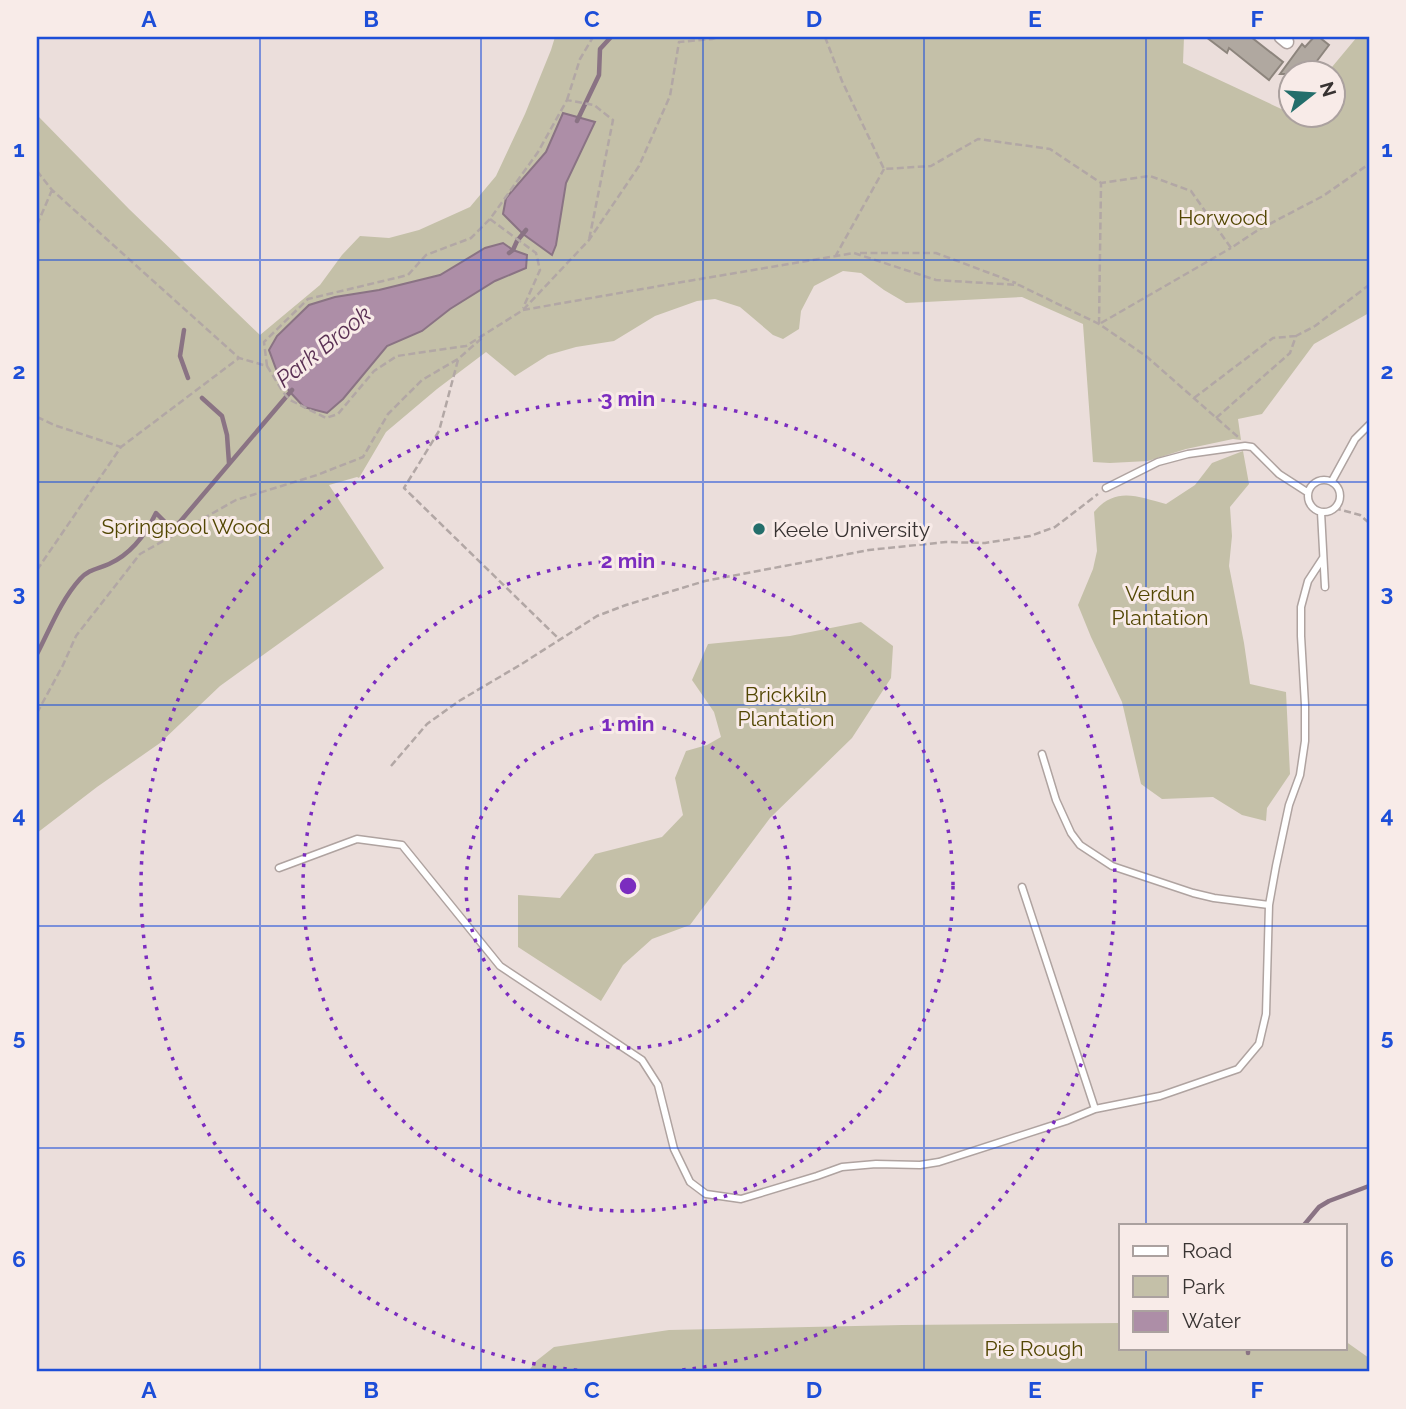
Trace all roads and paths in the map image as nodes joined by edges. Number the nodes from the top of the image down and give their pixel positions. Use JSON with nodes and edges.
{"nodes":[{"id":1,"x":593,"y":37,"type":"edge"},
{"id":2,"x":682,"y":37,"type":"edge"},
{"id":3,"x":718,"y":37,"type":"edge"},
{"id":4,"x":825,"y":37,"type":"edge"},
{"id":5,"x":679,"y":41,"type":"junction"},
{"id":6,"x":567,"y":100,"type":"junction"},
{"id":7,"x":1369,"y":164,"type":"edge"},
{"id":8,"x":884,"y":169,"type":"junction"},
{"id":9,"x":37,"y":170,"type":"edge"},
{"id":10,"x":1101,"y":183,"type":"junction"},
{"id":11,"x":52,"y":190,"type":"junction"},
{"id":12,"x":491,"y":219,"type":"junction"},
{"id":13,"x":37,"y":225,"type":"edge"},
{"id":14,"x":589,"y":240,"type":"junction"},
{"id":15,"x":1231,"y":248,"type":"junction"},
{"id":16,"x":855,"y":253,"type":"junction"},
{"id":17,"x":835,"y":257,"type":"junction"},
{"id":18,"x":1019,"y":285,"type":"junction"},
{"id":19,"x":1369,"y":285,"type":"edge"},
{"id":20,"x":523,"y":310,"type":"junction"},
{"id":21,"x":1100,"y":324,"type":"junction"},
{"id":22,"x":491,"y":331,"type":"junction"},
{"id":23,"x":1296,"y":337,"type":"junction"},
{"id":24,"x":239,"y":358,"type":"junction"},
{"id":25,"x":458,"y":359,"type":"junction"},
{"id":26,"x":267,"y":366,"type":"junction"},
{"id":27,"x":1194,"y":398,"type":"junction"},
{"id":28,"x":37,"y":417,"type":"edge"},
{"id":29,"x":1216,"y":418,"type":"junction"},
{"id":30,"x":1369,"y":425,"type":"edge"},
{"id":31,"x":1241,"y":440,"type":"dead end"},
{"id":32,"x":121,"y":447,"type":"junction"},
{"id":33,"x":1332,"y":481,"type":"junction"},
{"id":34,"x":1106,"y":488,"type":"joint"},
{"id":35,"x":1307,"y":492,"type":"junction"},
{"id":36,"x":1334,"y":509,"type":"junction"},
{"id":37,"x":1321,"y":512,"type":"junction"},
{"id":38,"x":1369,"y":523,"type":"edge"},
{"id":39,"x":1323,"y":558,"type":"junction"},
{"id":40,"x":37,"y":570,"type":"edge"},
{"id":41,"x":1325,"y":587,"type":"dead end"},
{"id":42,"x":559,"y":639,"type":"junction"},
{"id":43,"x":37,"y":713,"type":"edge"},
{"id":44,"x":1042,"y":754,"type":"dead end"},
{"id":45,"x":391,"y":766,"type":"dead end"},
{"id":46,"x":279,"y":868,"type":"dead end"},
{"id":47,"x":1022,"y":887,"type":"dead end"},
{"id":48,"x":1269,"y":905,"type":"junction"},
{"id":49,"x":1095,"y":1108,"type":"junction"}],
"edges":[{"from":1,"to":6,"type":"path"},
{"from":2,"to":5,"type":"path"},
{"from":3,"to":5,"type":"path"},
{"from":4,"to":8,"type":"path"},
{"from":5,"to":14,"type":"path"},
{"from":6,"to":12,"type":"path"},
{"from":6,"to":14,"type":"path"},
{"from":7,"to":15,"type":"path"},
{"from":8,"to":10,"type":"path"},
{"from":8,"to":17,"type":"path"},
{"from":9,"to":11,"type":"path"},
{"from":10,"to":15,"type":"path"},
{"from":10,"to":21,"type":"path"},
{"from":11,"to":13,"type":"path"},
{"from":11,"to":24,"type":"path"},
{"from":12,"to":20,"type":"path"},
{"from":12,"to":26,"type":"path"},
{"from":14,"to":20,"type":"path"},
{"from":15,"to":21,"type":"path"},
{"from":16,"to":17,"type":"path"},
{"from":16,"to":18,"type":"path"},
{"from":16,"to":18,"type":"path"},
{"from":17,"to":20,"type":"path"},
{"from":18,"to":21,"type":"path"},
{"from":19,"to":23,"type":"path"},
{"from":20,"to":22,"type":"path"},
{"from":21,"to":27,"type":"path"},
{"from":22,"to":25,"type":"path"},
{"from":22,"to":26,"type":"path"},
{"from":23,"to":27,"type":"path"},
{"from":23,"to":29,"type":"path"},
{"from":24,"to":26,"type":"path"},
{"from":24,"to":32,"type":"path"},
{"from":25,"to":42,"type":"path"},
{"from":25,"to":43,"type":"path"},
{"from":27,"to":29,"type":"path"},
{"from":28,"to":32,"type":"path"},
{"from":29,"to":31,"type":"path"},
{"from":30,"to":33,"type":"lane"},
{"from":32,"to":40,"type":"path"},
{"from":33,"to":35,"type":"lane"},
{"from":33,"to":36,"type":"lane"},
{"from":34,"to":35,"type":"lane"},
{"from":34,"to":42,"type":"path"},
{"from":35,"to":37,"type":"lane"},
{"from":36,"to":37,"type":"lane"},
{"from":36,"to":38,"type":"path"},
{"from":37,"to":39,"type":"lane"},
{"from":39,"to":41,"type":"lane"},
{"from":39,"to":48,"type":"lane"},
{"from":42,"to":45,"type":"path"},
{"from":44,"to":48,"type":"lane"},
{"from":46,"to":49,"type":"lane"},
{"from":47,"to":49,"type":"lane"},
{"from":48,"to":49,"type":"lane"}]}
